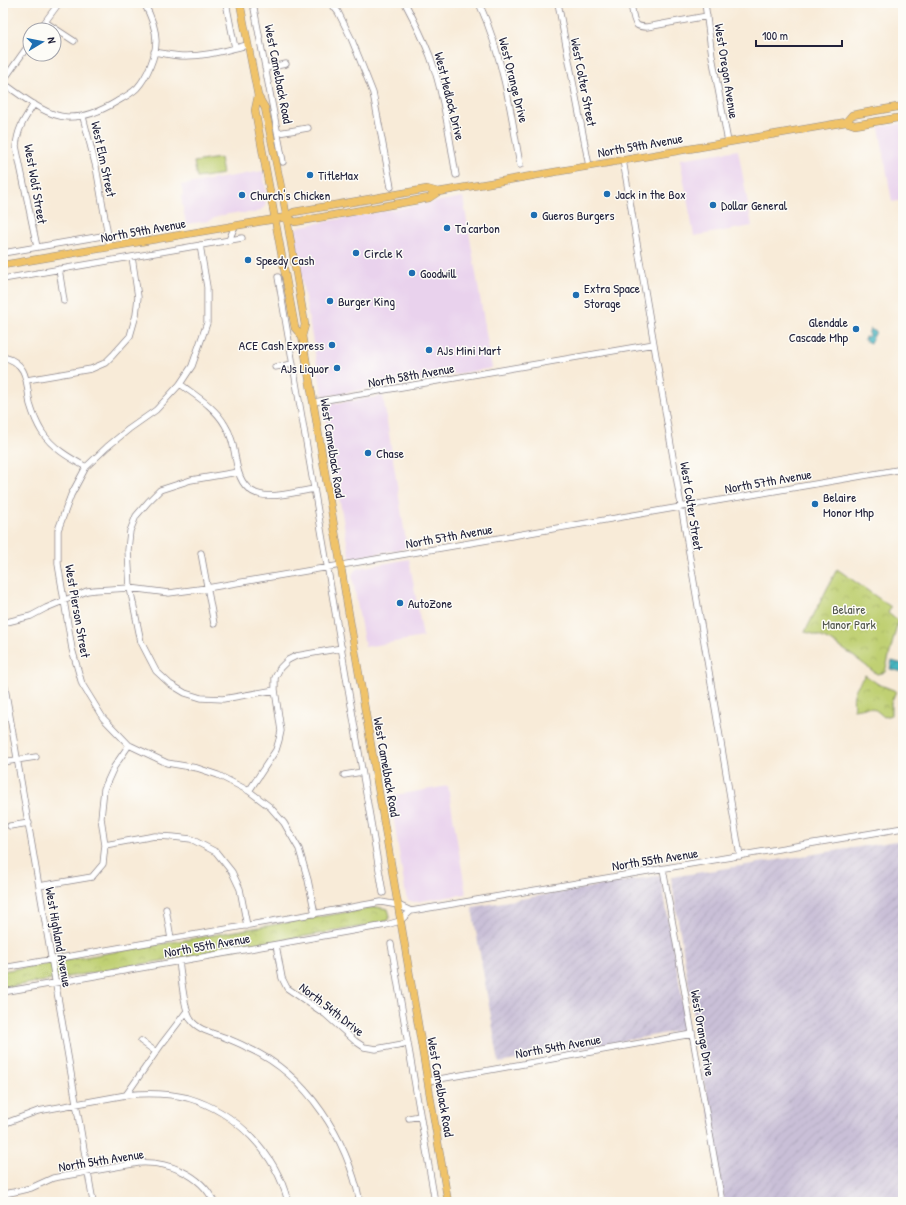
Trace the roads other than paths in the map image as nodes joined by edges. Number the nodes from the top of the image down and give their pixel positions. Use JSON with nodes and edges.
{"nodes":[{"id":1,"x":59,"y":3,"type":"edge"},
{"id":2,"x":144,"y":3,"type":"edge"},
{"id":3,"x":226,"y":3,"type":"edge"},
{"id":4,"x":240,"y":3,"type":"edge"},
{"id":5,"x":254,"y":3,"type":"edge"},
{"id":6,"x":331,"y":3,"type":"edge"},
{"id":7,"x":405,"y":3,"type":"edge"},
{"id":8,"x":478,"y":3,"type":"edge"},
{"id":9,"x":558,"y":3,"type":"edge"},
{"id":10,"x":631,"y":3,"type":"edge"},
{"id":11,"x":705,"y":3,"type":"edge"},
{"id":12,"x":708,"y":16,"type":"junction"},
{"id":13,"x":45,"y":22,"type":"edge"},
{"id":14,"x":62,"y":33,"type":"edge"},
{"id":15,"x":74,"y":41,"type":"dead end"},
{"id":16,"x":248,"y":45,"type":"junction"},
{"id":17,"x":235,"y":48,"type":"junction"},
{"id":18,"x":154,"y":52,"type":"junction"},
{"id":19,"x":22,"y":55,"type":"edge"},
{"id":20,"x":286,"y":64,"type":"dead end"},
{"id":21,"x":265,"y":68,"type":"junction"},
{"id":22,"x":3,"y":82,"type":"edge"},
{"id":23,"x":258,"y":96,"type":"junction"},
{"id":24,"x":34,"y":104,"type":"junction"},
{"id":25,"x":903,"y":106,"type":"edge"},
{"id":26,"x":903,"y":116,"type":"edge"},
{"id":27,"x":83,"y":117,"type":"junction"},
{"id":28,"x":846,"y":122,"type":"junction"},
{"id":29,"x":308,"y":128,"type":"dead end"},
{"id":30,"x":278,"y":133,"type":"junction"},
{"id":31,"x":728,"y":142,"type":"junction"},
{"id":32,"x":278,"y":151,"type":"junction"},
{"id":33,"x":623,"y":160,"type":"junction"},
{"id":34,"x":284,"y":162,"type":"dead end"},
{"id":35,"x":520,"y":165,"type":"dead end"},
{"id":36,"x":589,"y":166,"type":"junction"},
{"id":37,"x":456,"y":175,"type":"dead end"},
{"id":38,"x":392,"y":187,"type":"dead end"},
{"id":39,"x":286,"y":217,"type":"junction"},
{"id":40,"x":275,"y":219,"type":"junction"},
{"id":41,"x":235,"y":226,"type":"junction"},
{"id":42,"x":108,"y":235,"type":"junction"},
{"id":43,"x":242,"y":238,"type":"dead end"},
{"id":44,"x":230,"y":240,"type":"junction"},
{"id":45,"x":200,"y":245,"type":"junction"},
{"id":46,"x":37,"y":247,"type":"junction"},
{"id":47,"x":110,"y":247,"type":"junction"},
{"id":48,"x":3,"y":253,"type":"edge"},
{"id":49,"x":132,"y":256,"type":"junction"},
{"id":50,"x":3,"y":266,"type":"edge"},
{"id":51,"x":58,"y":269,"type":"junction"},
{"id":52,"x":278,"y":277,"type":"dead end"},
{"id":53,"x":3,"y":279,"type":"edge"},
{"id":54,"x":284,"y":289,"type":"junction"},
{"id":55,"x":64,"y":301,"type":"dead end"},
{"id":56,"x":302,"y":336,"type":"junction"},
{"id":57,"x":654,"y":344,"type":"junction"},
{"id":58,"x":3,"y":358,"type":"edge"},
{"id":59,"x":293,"y":364,"type":"junction"},
{"id":60,"x":275,"y":367,"type":"dead end"},
{"id":61,"x":27,"y":380,"type":"junction"},
{"id":62,"x":180,"y":384,"type":"junction"},
{"id":63,"x":314,"y":402,"type":"junction"},
{"id":64,"x":86,"y":468,"type":"junction"},
{"id":65,"x":903,"y":469,"type":"edge"},
{"id":66,"x":238,"y":472,"type":"junction"},
{"id":67,"x":314,"y":489,"type":"junction"},
{"id":68,"x":681,"y":507,"type":"junction"},
{"id":69,"x":201,"y":553,"type":"dead end"},
{"id":70,"x":340,"y":566,"type":"junction"},
{"id":71,"x":328,"y":568,"type":"junction"},
{"id":72,"x":130,"y":588,"type":"junction"},
{"id":73,"x":207,"y":588,"type":"junction"},
{"id":74,"x":64,"y":601,"type":"junction"},
{"id":75,"x":3,"y":623,"type":"edge"},
{"id":76,"x":214,"y":624,"type":"dead end"},
{"id":77,"x":342,"y":648,"type":"junction"},
{"id":78,"x":3,"y":676,"type":"edge"},
{"id":79,"x":275,"y":690,"type":"junction"},
{"id":80,"x":129,"y":745,"type":"junction"},
{"id":81,"x":36,"y":757,"type":"dead end"},
{"id":82,"x":17,"y":760,"type":"junction"},
{"id":83,"x":3,"y":762,"type":"edge"},
{"id":84,"x":362,"y":772,"type":"junction"},
{"id":85,"x":344,"y":775,"type":"dead end"},
{"id":86,"x":249,"y":791,"type":"junction"},
{"id":87,"x":28,"y":823,"type":"junction"},
{"id":88,"x":10,"y":826,"type":"dead end"},
{"id":89,"x":903,"y":828,"type":"edge"},
{"id":90,"x":105,"y":845,"type":"junction"},
{"id":91,"x":740,"y":856,"type":"junction"},
{"id":92,"x":663,"y":869,"type":"junction"},
{"id":93,"x":39,"y":886,"type":"junction"},
{"id":94,"x":383,"y":893,"type":"dead end"},
{"id":95,"x":398,"y":905,"type":"junction"},
{"id":96,"x":166,"y":909,"type":"dead end"},
{"id":97,"x":411,"y":911,"type":"junction"},
{"id":98,"x":315,"y":914,"type":"junction"},
{"id":99,"x":400,"y":921,"type":"junction"},
{"id":100,"x":247,"y":926,"type":"junction"},
{"id":101,"x":171,"y":939,"type":"junction"},
{"id":102,"x":391,"y":944,"type":"dead end"},
{"id":103,"x":276,"y":945,"type":"junction"},
{"id":104,"x":52,"y":960,"type":"junction"},
{"id":105,"x":179,"y":961,"type":"junction"},
{"id":106,"x":3,"y":968,"type":"edge"},
{"id":107,"x":56,"y":983,"type":"junction"},
{"id":108,"x":3,"y":992,"type":"edge"},
{"id":109,"x":330,"y":1008,"type":"dead end"},
{"id":110,"x":187,"y":1011,"type":"junction"},
{"id":111,"x":325,"y":1014,"type":"junction"},
{"id":112,"x":692,"y":1034,"type":"junction"},
{"id":113,"x":141,"y":1041,"type":"dead end"},
{"id":114,"x":408,"y":1043,"type":"junction"},
{"id":115,"x":156,"y":1052,"type":"junction"},
{"id":116,"x":428,"y":1081,"type":"junction"},
{"id":117,"x":126,"y":1095,"type":"junction"},
{"id":118,"x":76,"y":1104,"type":"junction"},
{"id":119,"x":420,"y":1116,"type":"junction"},
{"id":120,"x":409,"y":1118,"type":"dead end"},
{"id":121,"x":3,"y":1124,"type":"edge"},
{"id":122,"x":88,"y":1172,"type":"junction"},
{"id":123,"x":3,"y":1194,"type":"edge"},
{"id":124,"x":93,"y":1202,"type":"edge"},
{"id":125,"x":214,"y":1202,"type":"edge"},
{"id":126,"x":288,"y":1202,"type":"edge"},
{"id":127,"x":360,"y":1202,"type":"edge"},
{"id":128,"x":435,"y":1202,"type":"edge"},
{"id":129,"x":448,"y":1202,"type":"edge"},
{"id":130,"x":722,"y":1202,"type":"edge"}],
"edges":[{"from":1,"to":13,"type":"street"},
{"from":2,"to":18,"type":"street"},
{"from":3,"to":17,"type":"street"},
{"from":4,"to":16,"type":"main road","name":"West Camelback Road"},
{"from":5,"to":21,"type":"street","name":"West Camelback Road"},
{"from":6,"to":38,"type":"street"},
{"from":7,"to":37,"type":"street","name":"West Medlock Drive"},
{"from":8,"to":35,"type":"street","name":"West Orange Drive"},
{"from":9,"to":36,"type":"street","name":"West Colter Street"},
{"from":10,"to":12,"type":"street"},
{"from":11,"to":12,"type":"street","name":"West Oregon Avenue"},
{"from":12,"to":31,"type":"street","name":"West Oregon Avenue"},
{"from":14,"to":15,"type":"street"},
{"from":16,"to":17,"type":"street"},
{"from":16,"to":23,"type":"main road","name":"West Camelback Road"},
{"from":17,"to":18,"type":"street"},
{"from":18,"to":27,"type":"street"},
{"from":19,"to":22,"type":"street"},
{"from":20,"to":21,"type":"street"},
{"from":21,"to":30,"type":"street","name":"West Camelback Road"},
{"from":22,"to":24,"type":"street","name":"West Elm Street"},
{"from":23,"to":32,"type":"main road","name":"West Camelback Road"},
{"from":23,"to":40,"type":"main road","name":"West Camelback Road"},
{"from":24,"to":27,"type":"street","name":"West Elm Street"},
{"from":24,"to":46,"type":"street","name":"West Wolf Street"},
{"from":25,"to":28,"type":"main road","name":"North 59th Avenue"},
{"from":26,"to":28,"type":"main road","name":"North 59th Avenue"},
{"from":27,"to":42,"type":"street","name":"West Elm Street"},
{"from":28,"to":31,"type":"main road","name":"North 59th Avenue"},
{"from":29,"to":30,"type":"street"},
{"from":30,"to":32,"type":"street","name":"West Camelback Road"},
{"from":31,"to":33,"type":"main road","name":"North 59th Avenue"},
{"from":32,"to":34,"type":"street","name":"West Camelback Road"},
{"from":32,"to":39,"type":"main road","name":"West Camelback Road"},
{"from":33,"to":36,"type":"main road","name":"North 59th Avenue"},
{"from":33,"to":57,"type":"street","name":"West Colter Street"},
{"from":36,"to":39,"type":"main road","name":"North 59th Avenue"},
{"from":39,"to":40,"type":"main road","name":"North 59th Avenue"},
{"from":39,"to":56,"type":"main road","name":"West Camelback Road"},
{"from":40,"to":41,"type":"main road","name":"North 59th Avenue"},
{"from":40,"to":54,"type":"main road","name":"West Camelback Road"},
{"from":41,"to":44,"type":"street"},
{"from":41,"to":47,"type":"main road","name":"North 59th Avenue"},
{"from":42,"to":46,"type":"street","name":"North 59th Avenue"},
{"from":42,"to":47,"type":"street","name":"West Elm Street"},
{"from":43,"to":44,"type":"street","name":"North 59th Avenue"},
{"from":44,"to":45,"type":"street","name":"North 59th Avenue"},
{"from":45,"to":49,"type":"street","name":"North 59th Avenue"},
{"from":45,"to":62,"type":"street","name":"West Pierson Street"},
{"from":46,"to":48,"type":"street","name":"North 59th Avenue"},
{"from":47,"to":50,"type":"main road","name":"North 59th Avenue"},
{"from":49,"to":51,"type":"street","name":"North 59th Avenue"},
{"from":49,"to":61,"type":"street"},
{"from":51,"to":53,"type":"street","name":"North 59th Avenue"},
{"from":51,"to":55,"type":"street"},
{"from":52,"to":54,"type":"street","name":"West Camelback Road"},
{"from":54,"to":56,"type":"main road","name":"West Camelback Road"},
{"from":54,"to":59,"type":"street","name":"West Camelback Road"},
{"from":56,"to":63,"type":"main road","name":"West Camelback Road"},
{"from":57,"to":63,"type":"street","name":"North 58th Avenue"},
{"from":57,"to":68,"type":"street","name":"West Colter Street"},
{"from":58,"to":61,"type":"street"},
{"from":59,"to":60,"type":"street"},
{"from":59,"to":67,"type":"street","name":"West Camelback Road"},
{"from":61,"to":64,"type":"street"},
{"from":62,"to":64,"type":"street","name":"West Pierson Street"},
{"from":62,"to":66,"type":"street"},
{"from":63,"to":70,"type":"main road","name":"West Camelback Road"},
{"from":64,"to":74,"type":"street","name":"West Pierson Street"},
{"from":65,"to":68,"type":"street","name":"North 57th Avenue"},
{"from":66,"to":67,"type":"street"},
{"from":66,"to":72,"type":"street"},
{"from":67,"to":71,"type":"street","name":"West Camelback Road"},
{"from":68,"to":70,"type":"street","name":"North 57th Avenue"},
{"from":68,"to":91,"type":"street","name":"West Colter Street"},
{"from":69,"to":73,"type":"street"},
{"from":70,"to":71,"type":"street","name":"North 57th Avenue"},
{"from":70,"to":95,"type":"main road","name":"West Camelback Road"},
{"from":71,"to":73,"type":"street","name":"North 57th Avenue"},
{"from":71,"to":77,"type":"street","name":"West Camelback Road"},
{"from":72,"to":73,"type":"street","name":"North 57th Avenue"},
{"from":72,"to":74,"type":"street","name":"North 57th Avenue"},
{"from":72,"to":79,"type":"street"},
{"from":73,"to":76,"type":"street"},
{"from":74,"to":75,"type":"street","name":"North 57th Avenue"},
{"from":74,"to":80,"type":"street","name":"West Pierson Street"},
{"from":77,"to":79,"type":"street"},
{"from":77,"to":84,"type":"street","name":"West Camelback Road"},
{"from":78,"to":82,"type":"street","name":"West Highland Avenue"},
{"from":79,"to":86,"type":"street"},
{"from":80,"to":86,"type":"street","name":"West Pierson Street"},
{"from":80,"to":90,"type":"street"},
{"from":81,"to":82,"type":"street"},
{"from":82,"to":83,"type":"street"},
{"from":82,"to":87,"type":"street","name":"West Highland Avenue"},
{"from":84,"to":85,"type":"street"},
{"from":84,"to":94,"type":"street","name":"West Camelback Road"},
{"from":86,"to":98,"type":"street","name":"West Pierson Street"},
{"from":87,"to":88,"type":"street"},
{"from":87,"to":93,"type":"street","name":"West Highland Avenue"},
{"from":89,"to":91,"type":"street","name":"North 55th Avenue"},
{"from":90,"to":93,"type":"street"},
{"from":90,"to":100,"type":"street"},
{"from":91,"to":92,"type":"street","name":"North 55th Avenue"},
{"from":92,"to":97,"type":"street","name":"North 55th Avenue"},
{"from":92,"to":112,"type":"street","name":"West Orange Drive"},
{"from":93,"to":104,"type":"street","name":"West Highland Avenue"},
{"from":95,"to":97,"type":"street","name":"North 55th Avenue"},
{"from":95,"to":98,"type":"street","name":"North 55th Avenue"},
{"from":95,"to":99,"type":"main road","name":"West Camelback Road"},
{"from":96,"to":101,"type":"street"},
{"from":97,"to":99,"type":"street","name":"North 55th Avenue"},
{"from":98,"to":100,"type":"street","name":"North 55th Avenue"},
{"from":99,"to":103,"type":"street","name":"North 55th Avenue"},
{"from":99,"to":116,"type":"main road","name":"West Camelback Road"},
{"from":100,"to":101,"type":"street","name":"North 55th Avenue"},
{"from":101,"to":104,"type":"street","name":"North 55th Avenue"},
{"from":102,"to":114,"type":"street","name":"West Camelback Road"},
{"from":103,"to":105,"type":"street","name":"North 55th Avenue"},
{"from":103,"to":111,"type":"street","name":"North 54th Drive"},
{"from":104,"to":106,"type":"street","name":"North 55th Avenue"},
{"from":104,"to":107,"type":"street","name":"West Highland Avenue"},
{"from":105,"to":107,"type":"street","name":"North 55th Avenue"},
{"from":105,"to":110,"type":"street"},
{"from":107,"to":108,"type":"street","name":"North 55th Avenue"},
{"from":107,"to":118,"type":"street","name":"West Highland Avenue"},
{"from":109,"to":111,"type":"street"},
{"from":110,"to":115,"type":"street"},
{"from":110,"to":127,"type":"street"},
{"from":111,"to":114,"type":"street","name":"North 54th Drive"},
{"from":112,"to":116,"type":"street","name":"North 54th Avenue"},
{"from":112,"to":130,"type":"street","name":"West Orange Drive"},
{"from":113,"to":115,"type":"street"},
{"from":114,"to":119,"type":"street","name":"West Camelback Road"},
{"from":115,"to":117,"type":"street"},
{"from":116,"to":129,"type":"main road","name":"West Camelback Road"},
{"from":117,"to":118,"type":"street"},
{"from":117,"to":126,"type":"street"},
{"from":118,"to":121,"type":"street"},
{"from":118,"to":122,"type":"street","name":"West Highland Avenue"},
{"from":119,"to":120,"type":"street","name":"West Camelback Road"},
{"from":119,"to":128,"type":"street","name":"West Camelback Road"},
{"from":122,"to":123,"type":"street","name":"North 54th Avenue"},
{"from":122,"to":124,"type":"street","name":"West Highland Avenue"},
{"from":122,"to":125,"type":"street","name":"North 54th Avenue"}]}
